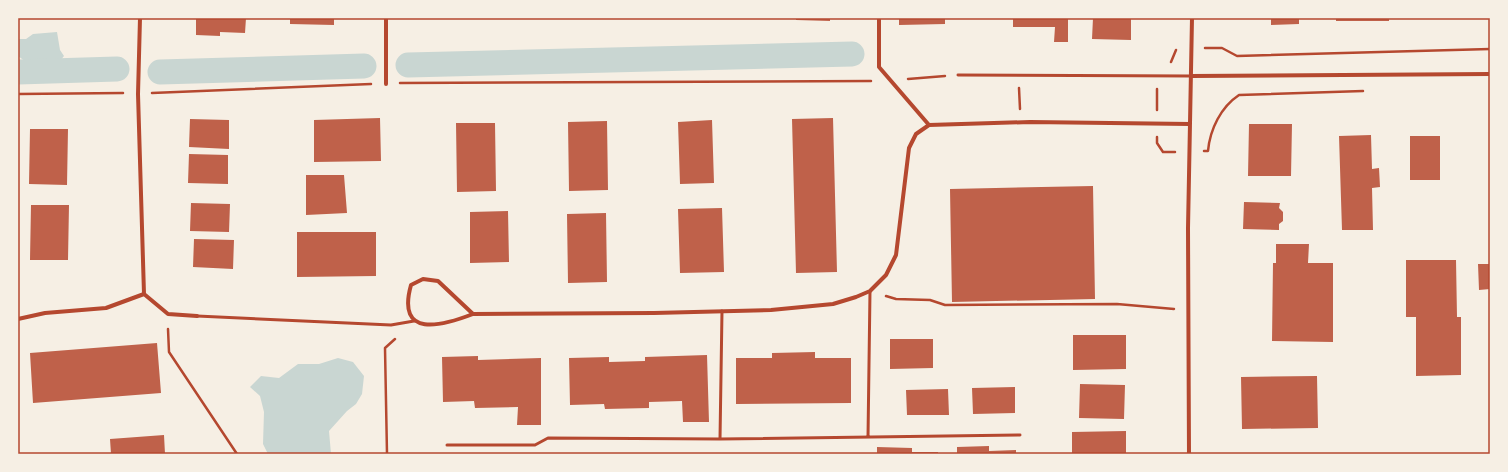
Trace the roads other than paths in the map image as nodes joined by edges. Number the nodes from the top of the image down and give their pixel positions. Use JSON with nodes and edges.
{"nodes":[{"id":1,"x":140,"y":18,"type":"edge"},
{"id":2,"x":386,"y":18,"type":"edge"},
{"id":3,"x":879,"y":18,"type":"edge"},
{"id":4,"x":1192,"y":18,"type":"edge"},
{"id":5,"x":1490,"y":74,"type":"edge"},
{"id":6,"x":958,"y":76,"type":"road end"},
{"id":7,"x":1191,"y":76,"type":"junction"},
{"id":8,"x":386,"y":84,"type":"road end"},
{"id":9,"x":1190,"y":124,"type":"junction"},
{"id":10,"x":929,"y":125,"type":"junction"},
{"id":11,"x":870,"y":291,"type":"junction"},
{"id":12,"x":144,"y":294,"type":"junction"},
{"id":13,"x":722,"y":311,"type":"junction"},
{"id":14,"x":473,"y":314,"type":"junction"},
{"id":15,"x":197,"y":316,"type":"joint"},
{"id":16,"x":18,"y":319,"type":"edge"},
{"id":17,"x":414,"y":321,"type":"junction"},
{"id":18,"x":1020,"y":434,"type":"dead end"},
{"id":19,"x":868,"y":436,"type":"junction"},
{"id":20,"x":720,"y":439,"type":"junction"},
{"id":21,"x":447,"y":445,"type":"dead end"},
{"id":22,"x":1189,"y":454,"type":"edge"}],
"edges":[{"from":1,"to":12,"type":"street"},
{"from":2,"to":8,"type":"street"},
{"from":3,"to":10,"type":"street"},
{"from":4,"to":7,"type":"street"},
{"from":5,"to":7,"type":"street"},
{"from":6,"to":7,"type":"lane"},
{"from":7,"to":9,"type":"street"},
{"from":9,"to":10,"type":"street"},
{"from":9,"to":22,"type":"street"},
{"from":10,"to":11,"type":"street"},
{"from":11,"to":13,"type":"street"},
{"from":11,"to":19,"type":"lane"},
{"from":12,"to":15,"type":"street"},
{"from":12,"to":16,"type":"street"},
{"from":13,"to":14,"type":"street"},
{"from":13,"to":20,"type":"lane"},
{"from":14,"to":17,"type":"street"},
{"from":14,"to":17,"type":"street"},
{"from":15,"to":17,"type":"lane"},
{"from":18,"to":19,"type":"lane"},
{"from":19,"to":20,"type":"lane"},
{"from":20,"to":21,"type":"lane"}]}
